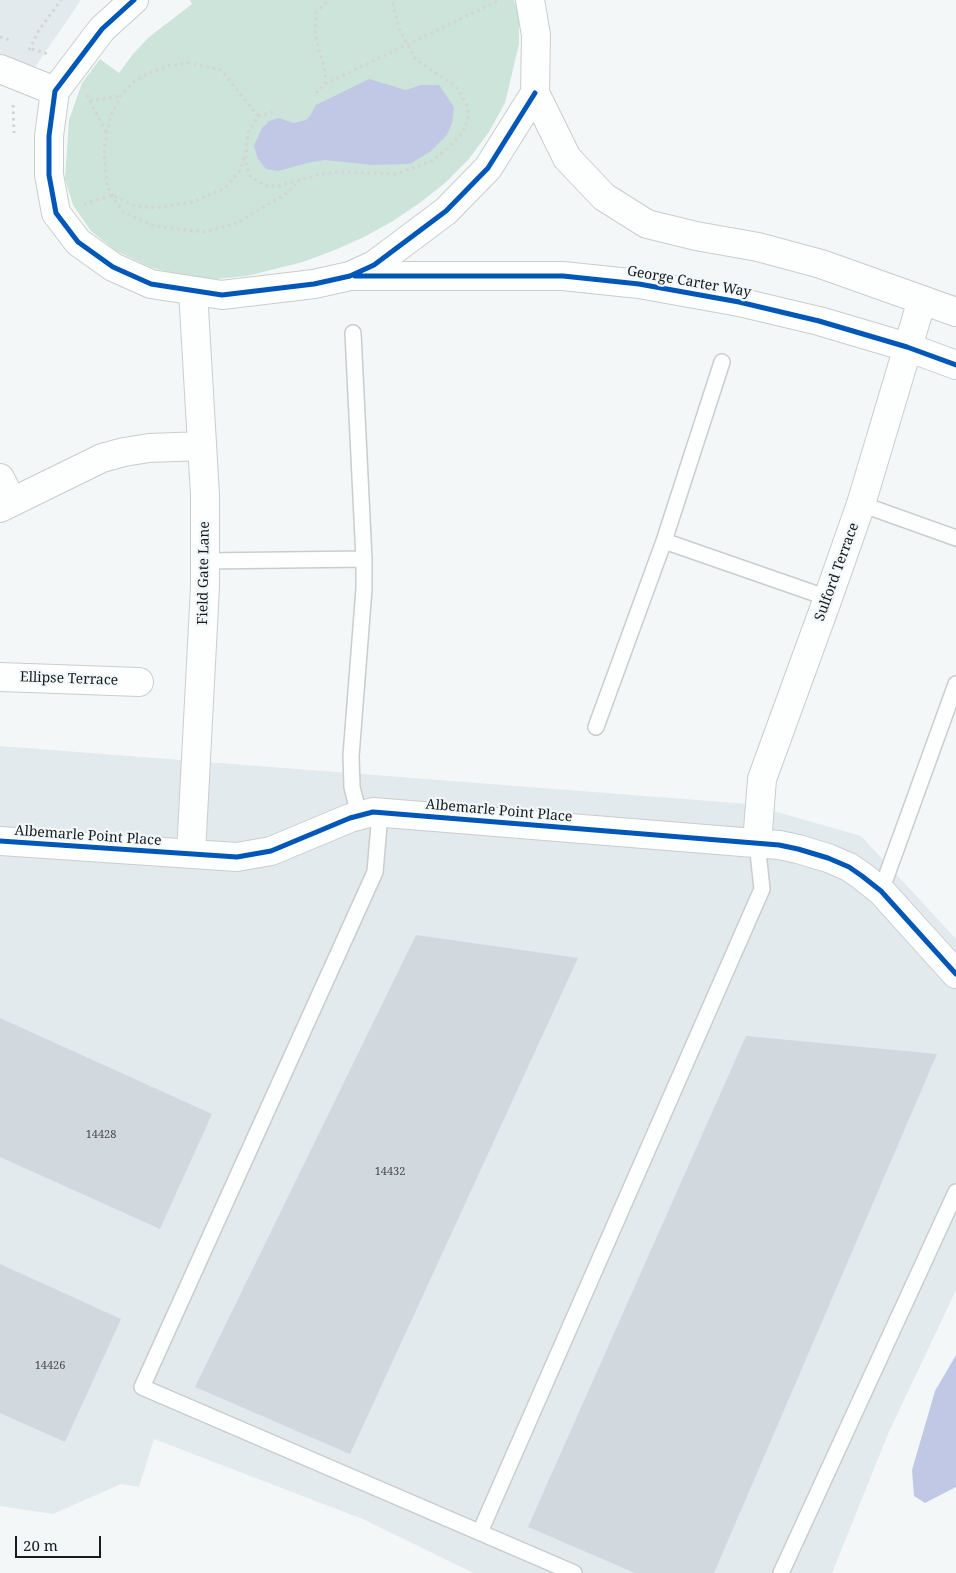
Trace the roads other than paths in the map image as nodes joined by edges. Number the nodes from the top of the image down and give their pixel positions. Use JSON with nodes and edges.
{"nodes":[{"id":1,"x":134,"y":0,"type":"edge"},
{"id":2,"x":530,"y":0,"type":"edge"},
{"id":3,"x":0,"y":69,"type":"edge"},
{"id":4,"x":55,"y":91,"type":"junction"},
{"id":5,"x":535,"y":93,"type":"junction"},
{"id":6,"x":350,"y":276,"type":"junction"},
{"id":7,"x":193,"y":291,"type":"junction"},
{"id":8,"x":922,"y":300,"type":"junction"},
{"id":9,"x":956,"y":312,"type":"edge"},
{"id":10,"x":353,"y":333,"type":"dead end"},
{"id":11,"x":907,"y":347,"type":"junction"},
{"id":12,"x":722,"y":362,"type":"dead end"},
{"id":13,"x":956,"y":365,"type":"edge"},
{"id":14,"x":202,"y":446,"type":"junction"},
{"id":15,"x":0,"y":478,"type":"edge"},
{"id":16,"x":861,"y":504,"type":"junction"},
{"id":17,"x":6,"y":505,"type":"edge"},
{"id":18,"x":956,"y":538,"type":"edge"},
{"id":19,"x":664,"y":541,"type":"junction"},
{"id":20,"x":364,"y":560,"type":"junction"},
{"id":21,"x":205,"y":561,"type":"junction"},
{"id":22,"x":828,"y":598,"type":"junction"},
{"id":23,"x":0,"y":677,"type":"edge"},
{"id":24,"x":139,"y":682,"type":"dead end"},
{"id":25,"x":956,"y":684,"type":"edge"},
{"id":26,"x":596,"y":727,"type":"dead end"},
{"id":27,"x":370,"y":814,"type":"junction"},
{"id":28,"x":0,"y":841,"type":"edge"},
{"id":29,"x":757,"y":843,"type":"junction"},
{"id":30,"x":191,"y":854,"type":"junction"},
{"id":31,"x":881,"y":891,"type":"junction"},
{"id":32,"x":956,"y":974,"type":"edge"},
{"id":33,"x":956,"y":1192,"type":"edge"},
{"id":34,"x":480,"y":1532,"type":"junction"},
{"id":35,"x":574,"y":1573,"type":"edge"},
{"id":36,"x":781,"y":1573,"type":"edge"}],
"edges":[{"from":1,"to":4,"type":"street"},
{"from":2,"to":5,"type":"street"},
{"from":3,"to":4,"type":"street"},
{"from":4,"to":7,"type":"street","name":"George Carter Way"},
{"from":5,"to":6,"type":"street","name":"George Carter Way"},
{"from":5,"to":8,"type":"street"},
{"from":6,"to":7,"type":"street","name":"George Carter Way"},
{"from":6,"to":11,"type":"street","name":"George Carter Way"},
{"from":7,"to":14,"type":"street","name":"Field Gate Lane"},
{"from":8,"to":9,"type":"street"},
{"from":8,"to":11,"type":"street","name":"Sulford Terrace"},
{"from":10,"to":20,"type":"lane"},
{"from":11,"to":13,"type":"street","name":"George Carter Way"},
{"from":11,"to":16,"type":"street","name":"Sulford Terrace"},
{"from":12,"to":19,"type":"lane"},
{"from":14,"to":17,"type":"street"},
{"from":14,"to":21,"type":"street","name":"Field Gate Lane"},
{"from":15,"to":17,"type":"street"},
{"from":16,"to":18,"type":"lane"},
{"from":16,"to":22,"type":"street","name":"Sulford Terrace"},
{"from":19,"to":22,"type":"lane"},
{"from":19,"to":26,"type":"lane"},
{"from":20,"to":21,"type":"lane"},
{"from":20,"to":27,"type":"lane"},
{"from":21,"to":30,"type":"street","name":"Field Gate Lane"},
{"from":22,"to":29,"type":"street","name":"Sulford Terrace"},
{"from":23,"to":24,"type":"street","name":"Ellipse Terrace"},
{"from":25,"to":31,"type":"lane"},
{"from":27,"to":29,"type":"street","name":"Albemarle Point Place"},
{"from":27,"to":30,"type":"street","name":"Albemarle Point Place"},
{"from":27,"to":34,"type":"lane"},
{"from":28,"to":30,"type":"street","name":"Albemarle Point Place"},
{"from":29,"to":31,"type":"street","name":"Albemarle Point Place"},
{"from":29,"to":34,"type":"lane"},
{"from":31,"to":32,"type":"street","name":"Albemarle Point Place"},
{"from":33,"to":36,"type":"lane"},
{"from":34,"to":35,"type":"lane"}]}
